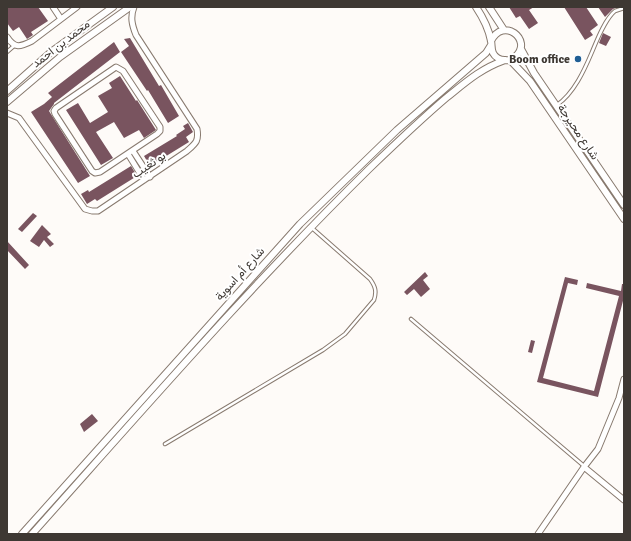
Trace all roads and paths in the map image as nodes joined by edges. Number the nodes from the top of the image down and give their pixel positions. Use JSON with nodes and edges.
{"nodes":[{"id":1,"x":53,"y":7,"type":"edge"},
{"id":2,"x":77,"y":7,"type":"edge"},
{"id":3,"x":105,"y":7,"type":"edge"},
{"id":4,"x":113,"y":7,"type":"edge"},
{"id":5,"x":130,"y":7,"type":"edge"},
{"id":6,"x":134,"y":7,"type":"edge"},
{"id":7,"x":476,"y":7,"type":"edge"},
{"id":8,"x":489,"y":7,"type":"edge"},
{"id":9,"x":624,"y":8,"type":"edge"},
{"id":10,"x":101,"y":15,"type":"junction"},
{"id":11,"x":61,"y":19,"type":"junction"},
{"id":12,"x":504,"y":30,"type":"junction"},
{"id":13,"x":7,"y":37,"type":"edge"},
{"id":14,"x":491,"y":43,"type":"junction"},
{"id":15,"x":18,"y":46,"type":"junction"},
{"id":16,"x":521,"y":49,"type":"junction"},
{"id":17,"x":7,"y":52,"type":"edge"},
{"id":18,"x":507,"y":60,"type":"junction"},
{"id":19,"x":7,"y":91,"type":"edge"},
{"id":20,"x":7,"y":102,"type":"edge"},
{"id":21,"x":556,"y":105,"type":"junction"},
{"id":22,"x":7,"y":113,"type":"edge"},
{"id":23,"x":130,"y":152,"type":"junction"},
{"id":24,"x":150,"y":177,"type":"junction"},
{"id":25,"x":144,"y":180,"type":"junction"},
{"id":26,"x":624,"y":205,"type":"edge"},
{"id":27,"x":624,"y":219,"type":"edge"},
{"id":28,"x":311,"y":226,"type":"junction"},
{"id":29,"x":411,"y":319,"type":"dead end"},
{"id":30,"x":624,"y":379,"type":"edge"},
{"id":31,"x":165,"y":444,"type":"dead end"},
{"id":32,"x":584,"y":466,"type":"junction"},
{"id":33,"x":624,"y":500,"type":"edge"},
{"id":34,"x":22,"y":534,"type":"edge"},
{"id":35,"x":32,"y":534,"type":"edge"},
{"id":36,"x":538,"y":534,"type":"edge"}],
"edges":[{"from":1,"to":11,"type":"street"},
{"from":2,"to":11,"type":"street"},
{"from":3,"to":10,"type":"street"},
{"from":4,"to":10,"type":"street","name":"محمد بن احمد"},
{"from":5,"to":20,"type":"street","name":"محمد بن احمد"},
{"from":6,"to":24,"type":"street","name":"بو ثغيب"},
{"from":7,"to":14,"type":"street"},
{"from":8,"to":12,"type":"street"},
{"from":9,"to":21,"type":"lane"},
{"from":10,"to":19,"type":"street","name":"محمد بن احمد"},
{"from":11,"to":15,"type":"street"},
{"from":12,"to":14,"type":"street"},
{"from":12,"to":16,"type":"street"},
{"from":13,"to":15,"type":"street"},
{"from":14,"to":18,"type":"street"},
{"from":14,"to":34,"type":"street","name":"شارع أم اسوية"},
{"from":15,"to":17,"type":"lane"},
{"from":16,"to":18,"type":"street"},
{"from":16,"to":21,"type":"street","name":"شارع محيرجة"},
{"from":18,"to":27,"type":"street","name":"شارع محيرجة"},
{"from":18,"to":28,"type":"street","name":"شارع أم اسوية"},
{"from":21,"to":26,"type":"street","name":"شارع محيرجة"},
{"from":22,"to":25,"type":"street","name":"بو ثغيب"},
{"from":23,"to":23,"type":"street"},
{"from":23,"to":24,"type":"street"},
{"from":23,"to":25,"type":"street"},
{"from":24,"to":25,"type":"street","name":"بو ثغيب"},
{"from":28,"to":31,"type":"lane"},
{"from":28,"to":35,"type":"street","name":"شارع أم اسوية"},
{"from":29,"to":32,"type":"lane"},
{"from":30,"to":32,"type":"street"},
{"from":32,"to":33,"type":"street"},
{"from":32,"to":36,"type":"street"}]}
